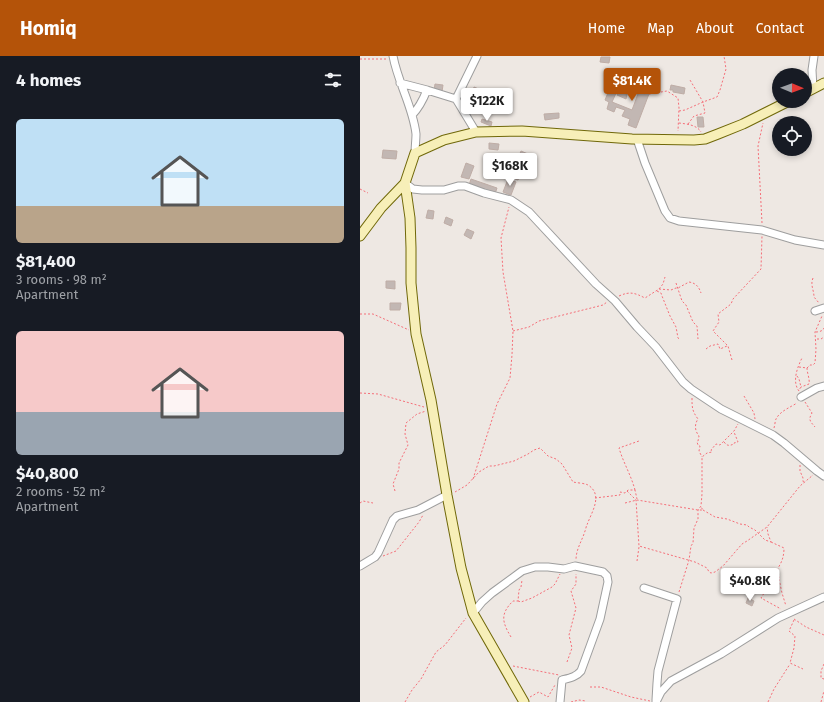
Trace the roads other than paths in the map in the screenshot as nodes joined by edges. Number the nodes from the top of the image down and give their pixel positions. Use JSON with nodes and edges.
{"nodes":[{"id":1,"x":477,"y":56,"type":"edge"},
{"id":2,"x":814,"y":56,"type":"edge"},
{"id":3,"x":393,"y":58,"type":"edge"},
{"id":4,"x":812,"y":70,"type":"edge"},
{"id":5,"x":400,"y":82,"type":"junction"},
{"id":6,"x":824,"y":83,"type":"edge"},
{"id":7,"x":812,"y":89,"type":"edge"},
{"id":8,"x":427,"y":90,"type":"junction"},
{"id":9,"x":456,"y":99,"type":"junction"},
{"id":10,"x":775,"y":108,"type":"edge"},
{"id":11,"x":412,"y":115,"type":"junction"},
{"id":12,"x":476,"y":132,"type":"junction"},
{"id":13,"x":637,"y":139,"type":"junction"},
{"id":14,"x":415,"y":153,"type":"junction"},
{"id":15,"x":404,"y":183,"type":"junction"},
{"id":16,"x":360,"y":236,"type":"edge"},
{"id":17,"x":824,"y":245,"type":"edge"},
{"id":18,"x":824,"y":308,"type":"edge"},
{"id":19,"x":815,"y":311,"type":"dead end"},
{"id":20,"x":824,"y":386,"type":"edge"},
{"id":21,"x":801,"y":397,"type":"road end"},
{"id":22,"x":824,"y":476,"type":"edge"},
{"id":23,"x":447,"y":495,"type":"junction"},
{"id":24,"x":360,"y":566,"type":"edge"},
{"id":25,"x":644,"y":588,"type":"dead end"},
{"id":26,"x":824,"y":597,"type":"edge"},
{"id":27,"x":472,"y":612,"type":"junction"},
{"id":28,"x":524,"y":701,"type":"edge"},
{"id":29,"x":560,"y":702,"type":"edge"},
{"id":30,"x":656,"y":702,"type":"edge"}],
"edges":[{"from":1,"to":9,"type":"street"},
{"from":2,"to":4,"type":"street"},
{"from":3,"to":5,"type":"street"},
{"from":5,"to":8,"type":"street"},
{"from":5,"to":11,"type":"street"},
{"from":6,"to":7,"type":"street"},
{"from":8,"to":9,"type":"street"},
{"from":8,"to":11,"type":"street"},
{"from":9,"to":12,"type":"street"},
{"from":10,"to":13,"type":"street"},
{"from":11,"to":14,"type":"street"},
{"from":12,"to":13,"type":"street"},
{"from":12,"to":14,"type":"street"},
{"from":13,"to":17,"type":"street"},
{"from":14,"to":15,"type":"street"},
{"from":15,"to":16,"type":"street"},
{"from":15,"to":22,"type":"street"},
{"from":15,"to":23,"type":"street"},
{"from":18,"to":19,"type":"street"},
{"from":20,"to":21,"type":"street"},
{"from":23,"to":24,"type":"street"},
{"from":23,"to":27,"type":"street"},
{"from":25,"to":30,"type":"street"},
{"from":26,"to":30,"type":"street"},
{"from":27,"to":28,"type":"street"},
{"from":27,"to":29,"type":"street"}]}
